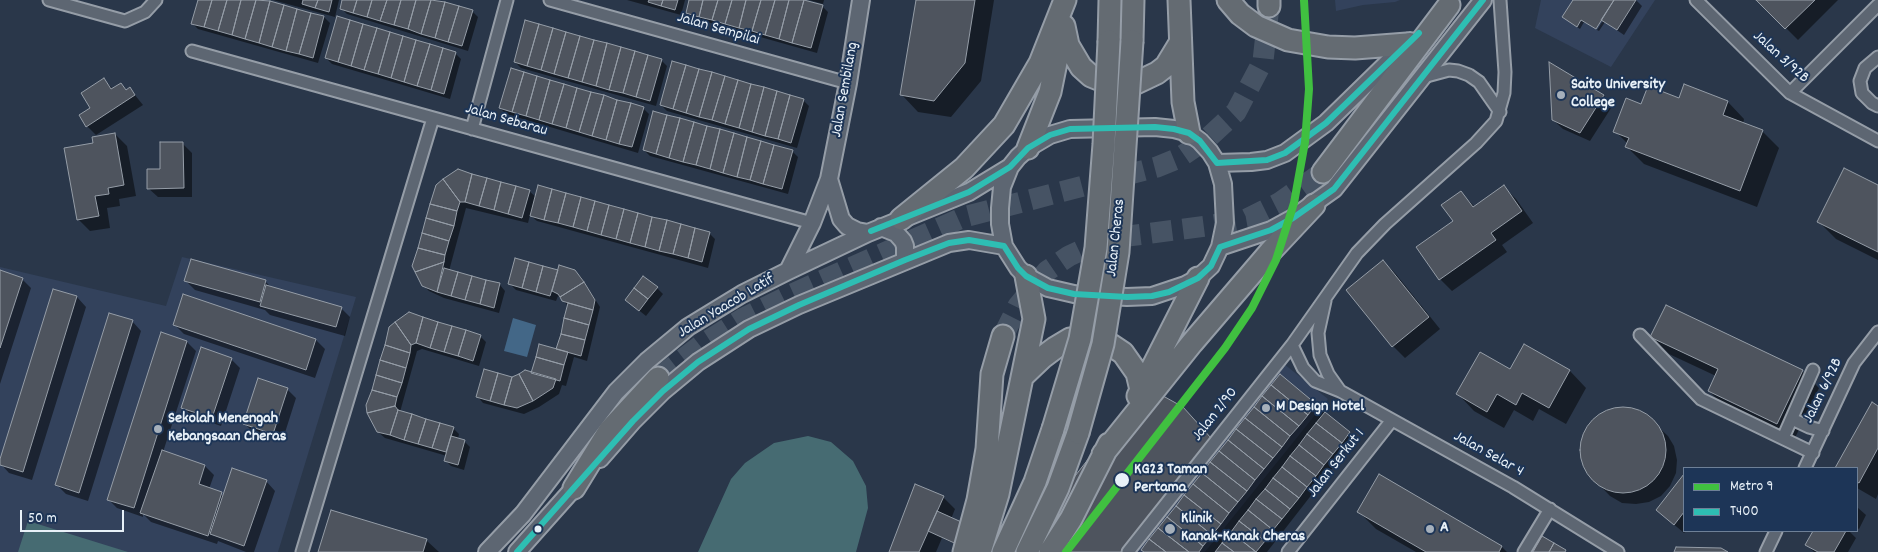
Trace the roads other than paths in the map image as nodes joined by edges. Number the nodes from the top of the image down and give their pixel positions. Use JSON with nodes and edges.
{"nodes":[{"id":1,"x":49,"y":0,"type":"edge"},
{"id":2,"x":156,"y":0,"type":"edge"},
{"id":3,"x":507,"y":0,"type":"edge"},
{"id":4,"x":550,"y":0,"type":"edge"},
{"id":5,"x":861,"y":0,"type":"edge"},
{"id":6,"x":1066,"y":0,"type":"edge"},
{"id":7,"x":1110,"y":0,"type":"edge"},
{"id":8,"x":1133,"y":0,"type":"edge"},
{"id":9,"x":1179,"y":0,"type":"edge"},
{"id":10,"x":1228,"y":0,"type":"edge"},
{"id":11,"x":1483,"y":0,"type":"edge"},
{"id":12,"x":1500,"y":0,"type":"edge"},
{"id":13,"x":1696,"y":0,"type":"edge"},
{"id":14,"x":1451,"y":2,"type":"edge"},
{"id":15,"x":1878,"y":5,"type":"edge"},
{"id":16,"x":1064,"y":26,"type":"junction"},
{"id":17,"x":1180,"y":44,"type":"junction"},
{"id":18,"x":1407,"y":44,"type":"junction"},
{"id":19,"x":192,"y":51,"type":"dead end"},
{"id":20,"x":1878,"y":57,"type":"edge"},
{"id":21,"x":1422,"y":77,"type":"junction"},
{"id":22,"x":848,"y":83,"type":"junction"},
{"id":23,"x":1790,"y":93,"type":"junction"},
{"id":24,"x":1878,"y":106,"type":"edge"},
{"id":25,"x":1500,"y":112,"type":"junction"},
{"id":26,"x":433,"y":118,"type":"junction"},
{"id":27,"x":472,"y":129,"type":"junction"},
{"id":28,"x":1189,"y":133,"type":"junction"},
{"id":29,"x":1878,"y":141,"type":"edge"},
{"id":30,"x":1028,"y":148,"type":"junction"},
{"id":31,"x":1217,"y":163,"type":"junction"},
{"id":32,"x":1010,"y":167,"type":"junction"},
{"id":33,"x":1323,"y":172,"type":"tunnel mouth"},
{"id":34,"x":829,"y":179,"type":"junction"},
{"id":35,"x":1314,"y":204,"type":"junction"},
{"id":36,"x":901,"y":219,"type":"junction"},
{"id":37,"x":812,"y":223,"type":"junction"},
{"id":38,"x":874,"y":230,"type":"junction"},
{"id":39,"x":1004,"y":246,"type":"junction"},
{"id":40,"x":1220,"y":247,"type":"junction"},
{"id":41,"x":905,"y":260,"type":"junction"},
{"id":42,"x":788,"y":271,"type":"junction"},
{"id":43,"x":1026,"y":276,"type":"junction"},
{"id":44,"x":1198,"y":278,"type":"junction"},
{"id":45,"x":1325,"y":297,"type":"junction"},
{"id":46,"x":1878,"y":332,"type":"edge"},
{"id":47,"x":1640,"y":335,"type":"dead end"},
{"id":48,"x":1003,"y":336,"type":"tunnel mouth"},
{"id":49,"x":1292,"y":344,"type":"junction"},
{"id":50,"x":1813,"y":370,"type":"dead end"},
{"id":51,"x":1022,"y":377,"type":"junction"},
{"id":52,"x":658,"y":378,"type":"tunnel mouth"},
{"id":53,"x":1141,"y":390,"type":"junction"},
{"id":54,"x":1340,"y":390,"type":"junction"},
{"id":55,"x":1792,"y":419,"type":"junction"},
{"id":56,"x":1392,"y":420,"type":"junction"},
{"id":57,"x":1823,"y":431,"type":"junction"},
{"id":58,"x":1783,"y":438,"type":"junction"},
{"id":59,"x":1813,"y":453,"type":"junction"},
{"id":60,"x":1102,"y":454,"type":"junction"},
{"id":61,"x":1806,"y":467,"type":"edge"},
{"id":62,"x":574,"y":488,"type":"junction"},
{"id":63,"x":1550,"y":509,"type":"junction"},
{"id":64,"x":1776,"y":532,"type":"edge"},
{"id":65,"x":302,"y":552,"type":"edge"},
{"id":66,"x":487,"y":552,"type":"edge"},
{"id":67,"x":517,"y":552,"type":"edge"},
{"id":68,"x":964,"y":552,"type":"edge"},
{"id":69,"x":980,"y":552,"type":"edge"},
{"id":70,"x":1003,"y":552,"type":"edge"},
{"id":71,"x":1027,"y":552,"type":"edge"},
{"id":72,"x":1050,"y":552,"type":"edge"},
{"id":73,"x":1128,"y":552,"type":"edge"},
{"id":74,"x":1288,"y":552,"type":"edge"},
{"id":75,"x":1524,"y":552,"type":"edge"},
{"id":76,"x":1618,"y":552,"type":"edge"},
{"id":77,"x":1766,"y":552,"type":"edge"}],
"edges":[{"from":1,"to":2,"type":"street"},
{"from":3,"to":27,"type":"street"},
{"from":4,"to":22,"type":"street","name":"Jalan Sempilai"},
{"from":5,"to":22,"type":"main road","name":"Jalan Sembilang"},
{"from":6,"to":16,"type":"highway"},
{"from":6,"to":36,"type":"highway"},
{"from":7,"to":70,"type":"highway","name":"Jalan Cheras","bridge":true},
{"from":8,"to":71,"type":"highway","name":"Jalan Cheras","bridge":true},
{"from":9,"to":17,"type":"highway"},
{"from":10,"to":18,"type":"highway"},
{"from":11,"to":21,"type":"main road"},
{"from":12,"to":25,"type":"street"},
{"from":13,"to":23,"type":"street","name":"Jalan 3/92B"},
{"from":14,"to":18,"type":"main road"},
{"from":14,"to":33,"type":"highway"},
{"from":15,"to":23,"type":"street"},
{"from":16,"to":17,"type":"highway"},
{"from":16,"to":30,"type":"highway"},
{"from":17,"to":28,"type":"highway"},
{"from":18,"to":31,"type":"main road"},
{"from":19,"to":26,"type":"street","name":"Jalan Sebarau"},
{"from":20,"to":24,"type":"street"},
{"from":21,"to":25,"type":"street"},
{"from":21,"to":35,"type":"main road"},
{"from":22,"to":34,"type":"main road","name":"Jalan Sembilang"},
{"from":23,"to":29,"type":"street","name":"Jalan 3/92B"},
{"from":25,"to":45,"type":"street","name":"Jalan 2/90"},
{"from":26,"to":27,"type":"street","name":"Jalan Sebarau"},
{"from":26,"to":65,"type":"street"},
{"from":27,"to":37,"type":"street","name":"Jalan Sebarau"},
{"from":28,"to":30,"type":"main road"},
{"from":28,"to":31,"type":"main road"},
{"from":30,"to":32,"type":"main road"},
{"from":31,"to":40,"type":"main road"},
{"from":32,"to":36,"type":"main road","name":"Jalan Yaacob Latif"},
{"from":32,"to":39,"type":"main road"},
{"from":34,"to":37,"type":"main road","name":"Jalan Sembilang"},
{"from":34,"to":38,"type":"main road","name":"Jalan Sembilang"},
{"from":35,"to":40,"type":"main road"},
{"from":35,"to":60,"type":"highway"},
{"from":36,"to":38,"type":"main road","name":"Jalan Yaacob Latif"},
{"from":37,"to":42,"type":"main road","name":"Jalan Sembilang"},
{"from":38,"to":41,"type":"main road","name":"Jalan Sembilang"},
{"from":38,"to":42,"type":"main road","name":"Jalan Yaacob Latif"},
{"from":39,"to":41,"type":"main road","name":"Jalan Yaacob Latif"},
{"from":39,"to":43,"type":"main road"},
{"from":40,"to":44,"type":"main road"},
{"from":41,"to":62,"type":"main road","name":"Jalan Yaacob Latif"},
{"from":42,"to":66,"type":"main road","name":"Jalan Yaacob Latif"},
{"from":43,"to":44,"type":"main road"},
{"from":43,"to":51,"type":"highway"},
{"from":44,"to":53,"type":"highway"},
{"from":45,"to":49,"type":"street","name":"Jalan 2/90"},
{"from":45,"to":54,"type":"street","name":"Jalan Selar 4"},
{"from":46,"to":57,"type":"street","name":"Jalan 6/92B"},
{"from":47,"to":58,"type":"street"},
{"from":48,"to":68,"type":"highway"},
{"from":49,"to":54,"type":"street","name":"Jalan Selar 4"},
{"from":49,"to":73,"type":"street","name":"Jalan 2/90"},
{"from":50,"to":55,"type":"street"},
{"from":51,"to":53,"type":"highway"},
{"from":51,"to":69,"type":"highway"},
{"from":52,"to":62,"type":"highway"},
{"from":53,"to":60,"type":"highway"},
{"from":54,"to":56,"type":"street","name":"Jalan Selar 4"},
{"from":55,"to":57,"type":"street"},
{"from":55,"to":58,"type":"street"},
{"from":56,"to":63,"type":"street","name":"Jalan Selar 4"},
{"from":56,"to":74,"type":"street","name":"Jalan Serkut 1"},
{"from":57,"to":59,"type":"street","name":"Jalan 6/92B"},
{"from":58,"to":59,"type":"street"},
{"from":59,"to":61,"type":"street","name":"Jalan 6/92B"},
{"from":60,"to":72,"type":"highway"},
{"from":62,"to":67,"type":"main road","name":"Jalan Yaacob Latif"},
{"from":63,"to":75,"type":"street"},
{"from":63,"to":76,"type":"street","name":"Jalan Selar 4"},
{"from":64,"to":77,"type":"street"}]}
